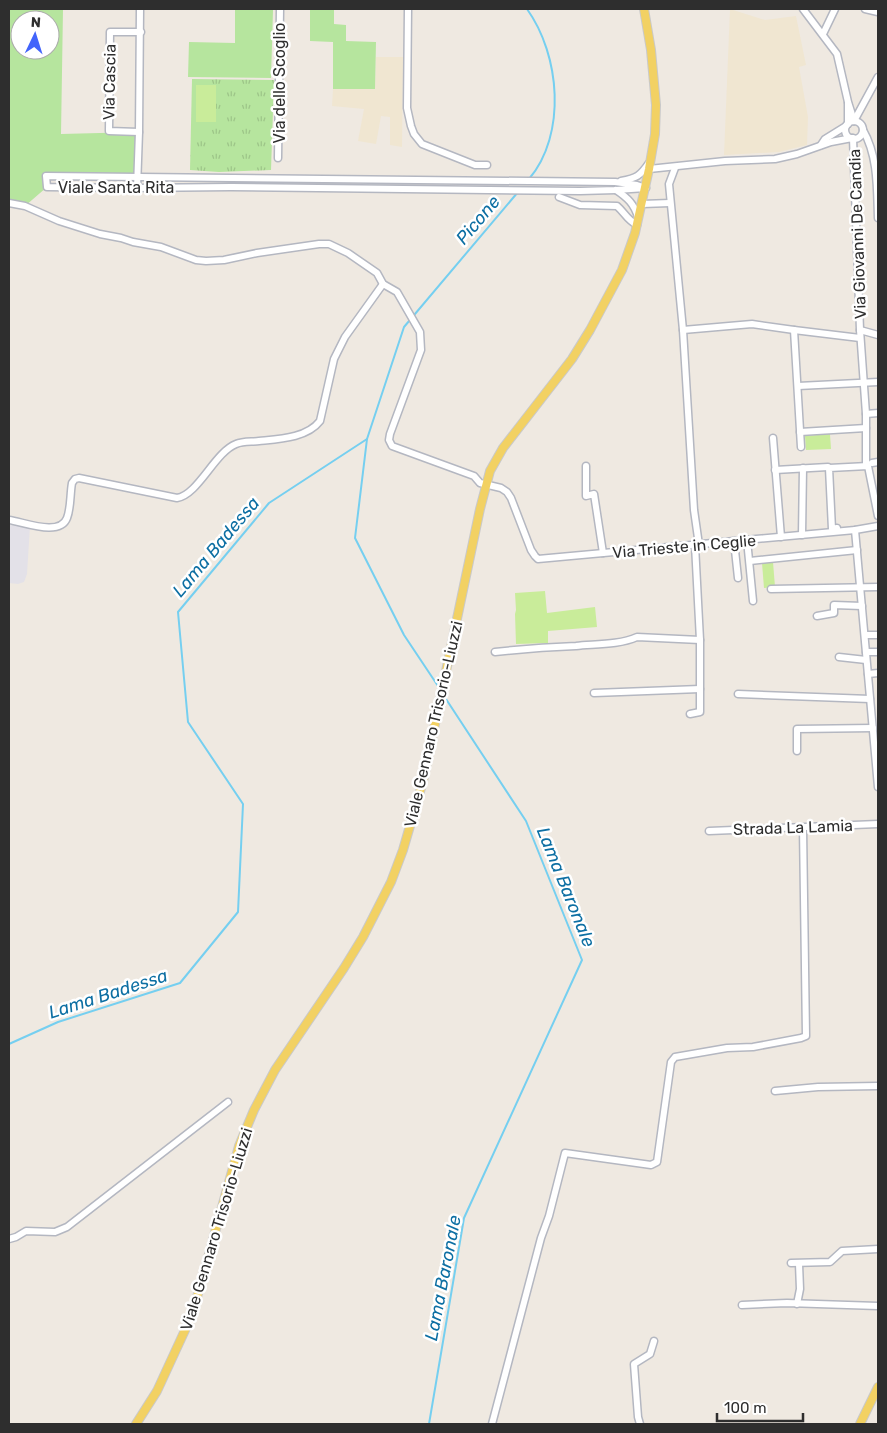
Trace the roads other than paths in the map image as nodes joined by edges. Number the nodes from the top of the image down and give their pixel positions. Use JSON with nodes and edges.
{"nodes":[{"id":1,"x":140,"y":9,"type":"edge"},
{"id":2,"x":280,"y":9,"type":"edge"},
{"id":3,"x":408,"y":9,"type":"edge"},
{"id":4,"x":644,"y":9,"type":"edge"},
{"id":5,"x":803,"y":9,"type":"edge"},
{"id":6,"x":835,"y":9,"type":"edge"},
{"id":7,"x":866,"y":9,"type":"edge"},
{"id":8,"x":878,"y":12,"type":"edge"},
{"id":9,"x":141,"y":32,"type":"junction"},
{"id":10,"x":823,"y":34,"type":"junction"},
{"id":11,"x":878,"y":78,"type":"edge"},
{"id":12,"x":848,"y":102,"type":"junction"},
{"id":13,"x":860,"y":110,"type":"junction"},
{"id":14,"x":849,"y":124,"type":"junction"},
{"id":15,"x":862,"y":130,"type":"junction"},
{"id":16,"x":139,"y":132,"type":"junction"},
{"id":17,"x":852,"y":138,"type":"junction"},
{"id":18,"x":820,"y":146,"type":"junction"},
{"id":19,"x":278,"y":158,"type":"dead end"},
{"id":20,"x":651,"y":159,"type":"junction"},
{"id":21,"x":487,"y":165,"type":"dead end"},
{"id":22,"x":675,"y":168,"type":"junction"},
{"id":23,"x":649,"y":169,"type":"junction"},
{"id":24,"x":137,"y":178,"type":"junction"},
{"id":25,"x":230,"y":179,"type":"junction"},
{"id":26,"x":877,"y":180,"type":"edge"},
{"id":27,"x":583,"y":182,"type":"junction"},
{"id":28,"x":615,"y":182,"type":"junction"},
{"id":29,"x":230,"y":187,"type":"junction"},
{"id":30,"x":137,"y":188,"type":"junction"},
{"id":31,"x":646,"y":188,"type":"junction"},
{"id":32,"x":583,"y":190,"type":"junction"},
{"id":33,"x":616,"y":190,"type":"junction"},
{"id":34,"x":559,"y":196,"type":"dead end"},
{"id":35,"x":9,"y":203,"type":"edge"},
{"id":36,"x":670,"y":203,"type":"junction"},
{"id":37,"x":642,"y":204,"type":"junction"},
{"id":38,"x":878,"y":218,"type":"edge"},
{"id":39,"x":638,"y":222,"type":"junction"},
{"id":40,"x":383,"y":284,"type":"junction"},
{"id":41,"x":683,"y":330,"type":"junction"},
{"id":42,"x":794,"y":330,"type":"junction"},
{"id":43,"x":860,"y":330,"type":"junction"},
{"id":44,"x":878,"y":335,"type":"edge"},
{"id":45,"x":860,"y":338,"type":"junction"},
{"id":46,"x":878,"y":382,"type":"edge"},
{"id":47,"x":864,"y":383,"type":"junction"},
{"id":48,"x":798,"y":386,"type":"junction"},
{"id":49,"x":878,"y":413,"type":"edge"},
{"id":50,"x":866,"y":414,"type":"junction"},
{"id":51,"x":866,"y":428,"type":"junction"},
{"id":52,"x":800,"y":432,"type":"junction"},
{"id":53,"x":773,"y":438,"type":"dead end"},
{"id":54,"x":801,"y":447,"type":"dead end"},
{"id":55,"x":872,"y":463,"type":"edge"},
{"id":56,"x":586,"y":466,"type":"dead end"},
{"id":57,"x":828,"y":467,"type":"junction"},
{"id":58,"x":803,"y":468,"type":"junction"},
{"id":59,"x":775,"y":470,"type":"junction"},
{"id":60,"x":486,"y":484,"type":"junction"},
{"id":61,"x":878,"y":503,"type":"edge"},
{"id":62,"x":878,"y":516,"type":"edge"},
{"id":63,"x":9,"y":520,"type":"edge"},
{"id":64,"x":878,"y":525,"type":"edge"},
{"id":65,"x":855,"y":530,"type":"junction"},
{"id":66,"x":829,"y":532,"type":"junction"},
{"id":67,"x":802,"y":535,"type":"junction"},
{"id":68,"x":781,"y":537,"type":"junction"},
{"id":69,"x":747,"y":540,"type":"junction"},
{"id":70,"x":734,"y":541,"type":"junction"},
{"id":71,"x":697,"y":545,"type":"junction"},
{"id":72,"x":857,"y":550,"type":"junction"},
{"id":73,"x":602,"y":553,"type":"junction"},
{"id":74,"x":750,"y":561,"type":"junction"},
{"id":75,"x":738,"y":578,"type":"dead end"},
{"id":76,"x":878,"y":587,"type":"edge"},
{"id":77,"x":861,"y":588,"type":"junction"},
{"id":78,"x":770,"y":589,"type":"dead end"},
{"id":79,"x":754,"y":601,"type":"dead end"},
{"id":80,"x":862,"y":606,"type":"junction"},
{"id":81,"x":817,"y":616,"type":"dead end"},
{"id":82,"x":865,"y":635,"type":"junction"},
{"id":83,"x":878,"y":635,"type":"edge"},
{"id":84,"x":700,"y":640,"type":"junction"},
{"id":85,"x":495,"y":652,"type":"dead end"},
{"id":86,"x":866,"y":652,"type":"junction"},
{"id":87,"x":878,"y":652,"type":"edge"},
{"id":88,"x":839,"y":657,"type":"dead end"},
{"id":89,"x":866,"y":660,"type":"junction"},
{"id":90,"x":878,"y":673,"type":"edge"},
{"id":91,"x":868,"y":674,"type":"junction"},
{"id":92,"x":700,"y":689,"type":"junction"},
{"id":93,"x":594,"y":692,"type":"dead end"},
{"id":94,"x":738,"y":694,"type":"dead end"},
{"id":95,"x":870,"y":699,"type":"junction"},
{"id":96,"x":690,"y":714,"type":"dead end"},
{"id":97,"x":873,"y":728,"type":"junction"},
{"id":98,"x":797,"y":751,"type":"dead end"},
{"id":99,"x":877,"y":756,"type":"edge"},
{"id":100,"x":878,"y":787,"type":"edge"},
{"id":101,"x":878,"y":824,"type":"edge"},
{"id":102,"x":803,"y":828,"type":"junction"},
{"id":103,"x":709,"y":831,"type":"dead end"},
{"id":104,"x":878,"y":1086,"type":"edge"},
{"id":105,"x":775,"y":1090,"type":"dead end"},
{"id":106,"x":228,"y":1102,"type":"dead end"},
{"id":107,"x":9,"y":1239,"type":"edge"},
{"id":108,"x":878,"y":1249,"type":"edge"},
{"id":109,"x":791,"y":1263,"type":"dead end"},
{"id":110,"x":799,"y":1264,"type":"junction"},
{"id":111,"x":797,"y":1304,"type":"junction"},
{"id":112,"x":742,"y":1305,"type":"dead end"},
{"id":113,"x":878,"y":1306,"type":"edge"},
{"id":114,"x":654,"y":1341,"type":"dead end"},
{"id":115,"x":878,"y":1387,"type":"edge"},
{"id":116,"x":136,"y":1424,"type":"edge"},
{"id":117,"x":492,"y":1424,"type":"edge"},
{"id":118,"x":640,"y":1424,"type":"edge"},
{"id":119,"x":860,"y":1424,"type":"edge"}],
"edges":[{"from":1,"to":9,"type":"street","name":"Via Cascia"},
{"from":2,"to":19,"type":"street","name":"Via dello Scoglio"},
{"from":3,"to":21,"type":"street"},
{"from":4,"to":20,"type":"main road","name":"Viale Gennaro Trisorio-Liuzzi"},
{"from":5,"to":10,"type":"street"},
{"from":6,"to":10,"type":"street"},
{"from":7,"to":8,"type":"street"},
{"from":9,"to":16,"type":"street","name":"Via Cascia"},
{"from":9,"to":16,"type":"street","name":"Via Cascia"},
{"from":10,"to":12,"type":"street"},
{"from":11,"to":13,"type":"street"},
{"from":12,"to":13,"type":"street"},
{"from":12,"to":14,"type":"street"},
{"from":13,"to":14,"type":"street"},
{"from":14,"to":15,"type":"street"},
{"from":14,"to":17,"type":"street"},
{"from":14,"to":18,"type":"street"},
{"from":15,"to":17,"type":"street"},
{"from":15,"to":26,"type":"street"},
{"from":16,"to":24,"type":"street","name":"Via Cascia"},
{"from":17,"to":18,"type":"street"},
{"from":17,"to":43,"type":"street","name":"Via Giovanni De Candia"},
{"from":18,"to":22,"type":"street"},
{"from":20,"to":23,"type":"main road","name":"Viale Gennaro Trisorio-Liuzzi"},
{"from":20,"to":28,"type":"street"},
{"from":22,"to":23,"type":"street"},
{"from":22,"to":36,"type":"street"},
{"from":23,"to":31,"type":"main road","name":"Viale Gennaro Trisorio-Liuzzi"},
{"from":24,"to":25,"type":"street","name":"Viale Santa Rita"},
{"from":24,"to":30,"type":"street","name":"Via Cascia"},
{"from":24,"to":30,"type":"street","name":"Viale Santa Rita"},
{"from":25,"to":27,"type":"street","name":"Viale Santa Rita"},
{"from":25,"to":29,"type":"street"},
{"from":26,"to":38,"type":"street"},
{"from":27,"to":28,"type":"street","name":"Viale Santa Rita"},
{"from":27,"to":32,"type":"street"},
{"from":28,"to":31,"type":"street"},
{"from":29,"to":30,"type":"street","name":"Viale Santa Rita"},
{"from":29,"to":32,"type":"street","name":"Viale Santa Rita"},
{"from":31,"to":33,"type":"street","name":"Viale Santa Rita"},
{"from":31,"to":37,"type":"main road","name":"Viale Gennaro Trisorio-Liuzzi"},
{"from":32,"to":33,"type":"street","name":"Viale Santa Rita"},
{"from":33,"to":39,"type":"street"},
{"from":34,"to":39,"type":"street"},
{"from":35,"to":40,"type":"street"},
{"from":36,"to":37,"type":"street"},
{"from":36,"to":41,"type":"street"},
{"from":37,"to":39,"type":"main road","name":"Viale Gennaro Trisorio-Liuzzi"},
{"from":39,"to":60,"type":"main road","name":"Viale Gennaro Trisorio-Liuzzi"},
{"from":40,"to":60,"type":"street"},
{"from":40,"to":63,"type":"street"},
{"from":41,"to":42,"type":"street"},
{"from":41,"to":71,"type":"street"},
{"from":42,"to":45,"type":"street"},
{"from":42,"to":48,"type":"street"},
{"from":43,"to":44,"type":"street"},
{"from":43,"to":45,"type":"street","name":"Via Giovanni De Candia"},
{"from":45,"to":47,"type":"street","name":"Via Giovanni De Candia"},
{"from":46,"to":47,"type":"street"},
{"from":47,"to":48,"type":"street"},
{"from":47,"to":50,"type":"street","name":"Via Giovanni De Candia"},
{"from":48,"to":52,"type":"street"},
{"from":49,"to":50,"type":"street"},
{"from":50,"to":51,"type":"street","name":"Via Giovanni De Candia"},
{"from":51,"to":52,"type":"street"},
{"from":51,"to":55,"type":"street","name":"Via Giovanni De Candia"},
{"from":52,"to":54,"type":"street"},
{"from":53,"to":59,"type":"street"},
{"from":55,"to":57,"type":"street"},
{"from":55,"to":61,"type":"street","name":"Via Giovanni De Candia"},
{"from":56,"to":73,"type":"street"},
{"from":57,"to":58,"type":"street"},
{"from":57,"to":66,"type":"street"},
{"from":58,"to":59,"type":"street"},
{"from":58,"to":67,"type":"street"},
{"from":59,"to":68,"type":"street"},
{"from":60,"to":73,"type":"street","name":"Via Trieste in Ceglie"},
{"from":60,"to":116,"type":"main road","name":"Viale Gennaro Trisorio-Liuzzi"},
{"from":62,"to":64,"type":"street"},
{"from":64,"to":65,"type":"street","name":"Via Trieste in Ceglie"},
{"from":65,"to":66,"type":"street","name":"Via Trieste in Ceglie"},
{"from":65,"to":72,"type":"street"},
{"from":66,"to":67,"type":"street","name":"Via Trieste in Ceglie"},
{"from":67,"to":68,"type":"street","name":"Via Trieste in Ceglie"},
{"from":68,"to":69,"type":"street","name":"Via Trieste in Ceglie"},
{"from":69,"to":70,"type":"street","name":"Via Trieste in Ceglie"},
{"from":69,"to":74,"type":"street"},
{"from":70,"to":71,"type":"street","name":"Via Trieste in Ceglie"},
{"from":70,"to":75,"type":"street"},
{"from":71,"to":73,"type":"street","name":"Via Trieste in Ceglie"},
{"from":71,"to":84,"type":"street"},
{"from":72,"to":74,"type":"street"},
{"from":72,"to":77,"type":"street"},
{"from":74,"to":79,"type":"street"},
{"from":76,"to":77,"type":"street"},
{"from":77,"to":78,"type":"street"},
{"from":77,"to":80,"type":"street"},
{"from":80,"to":81,"type":"street"},
{"from":80,"to":82,"type":"street"},
{"from":82,"to":83,"type":"street"},
{"from":82,"to":86,"type":"street"},
{"from":84,"to":85,"type":"street"},
{"from":84,"to":92,"type":"street"},
{"from":86,"to":87,"type":"street"},
{"from":86,"to":89,"type":"street"},
{"from":88,"to":89,"type":"street"},
{"from":89,"to":91,"type":"street"},
{"from":90,"to":91,"type":"street"},
{"from":91,"to":95,"type":"street"},
{"from":92,"to":93,"type":"street"},
{"from":92,"to":96,"type":"street"},
{"from":94,"to":95,"type":"street"},
{"from":95,"to":97,"type":"street"},
{"from":97,"to":98,"type":"street"},
{"from":97,"to":99,"type":"street"},
{"from":99,"to":100,"type":"street"},
{"from":101,"to":102,"type":"street","name":"Strada La Lamia"},
{"from":102,"to":103,"type":"street","name":"Strada La Lamia"},
{"from":102,"to":117,"type":"street"},
{"from":104,"to":105,"type":"street"},
{"from":106,"to":107,"type":"street"},
{"from":108,"to":110,"type":"street"},
{"from":109,"to":110,"type":"street"},
{"from":110,"to":111,"type":"street"},
{"from":111,"to":112,"type":"street"},
{"from":111,"to":113,"type":"street"},
{"from":114,"to":118,"type":"street"},
{"from":115,"to":119,"type":"main road"}]}
